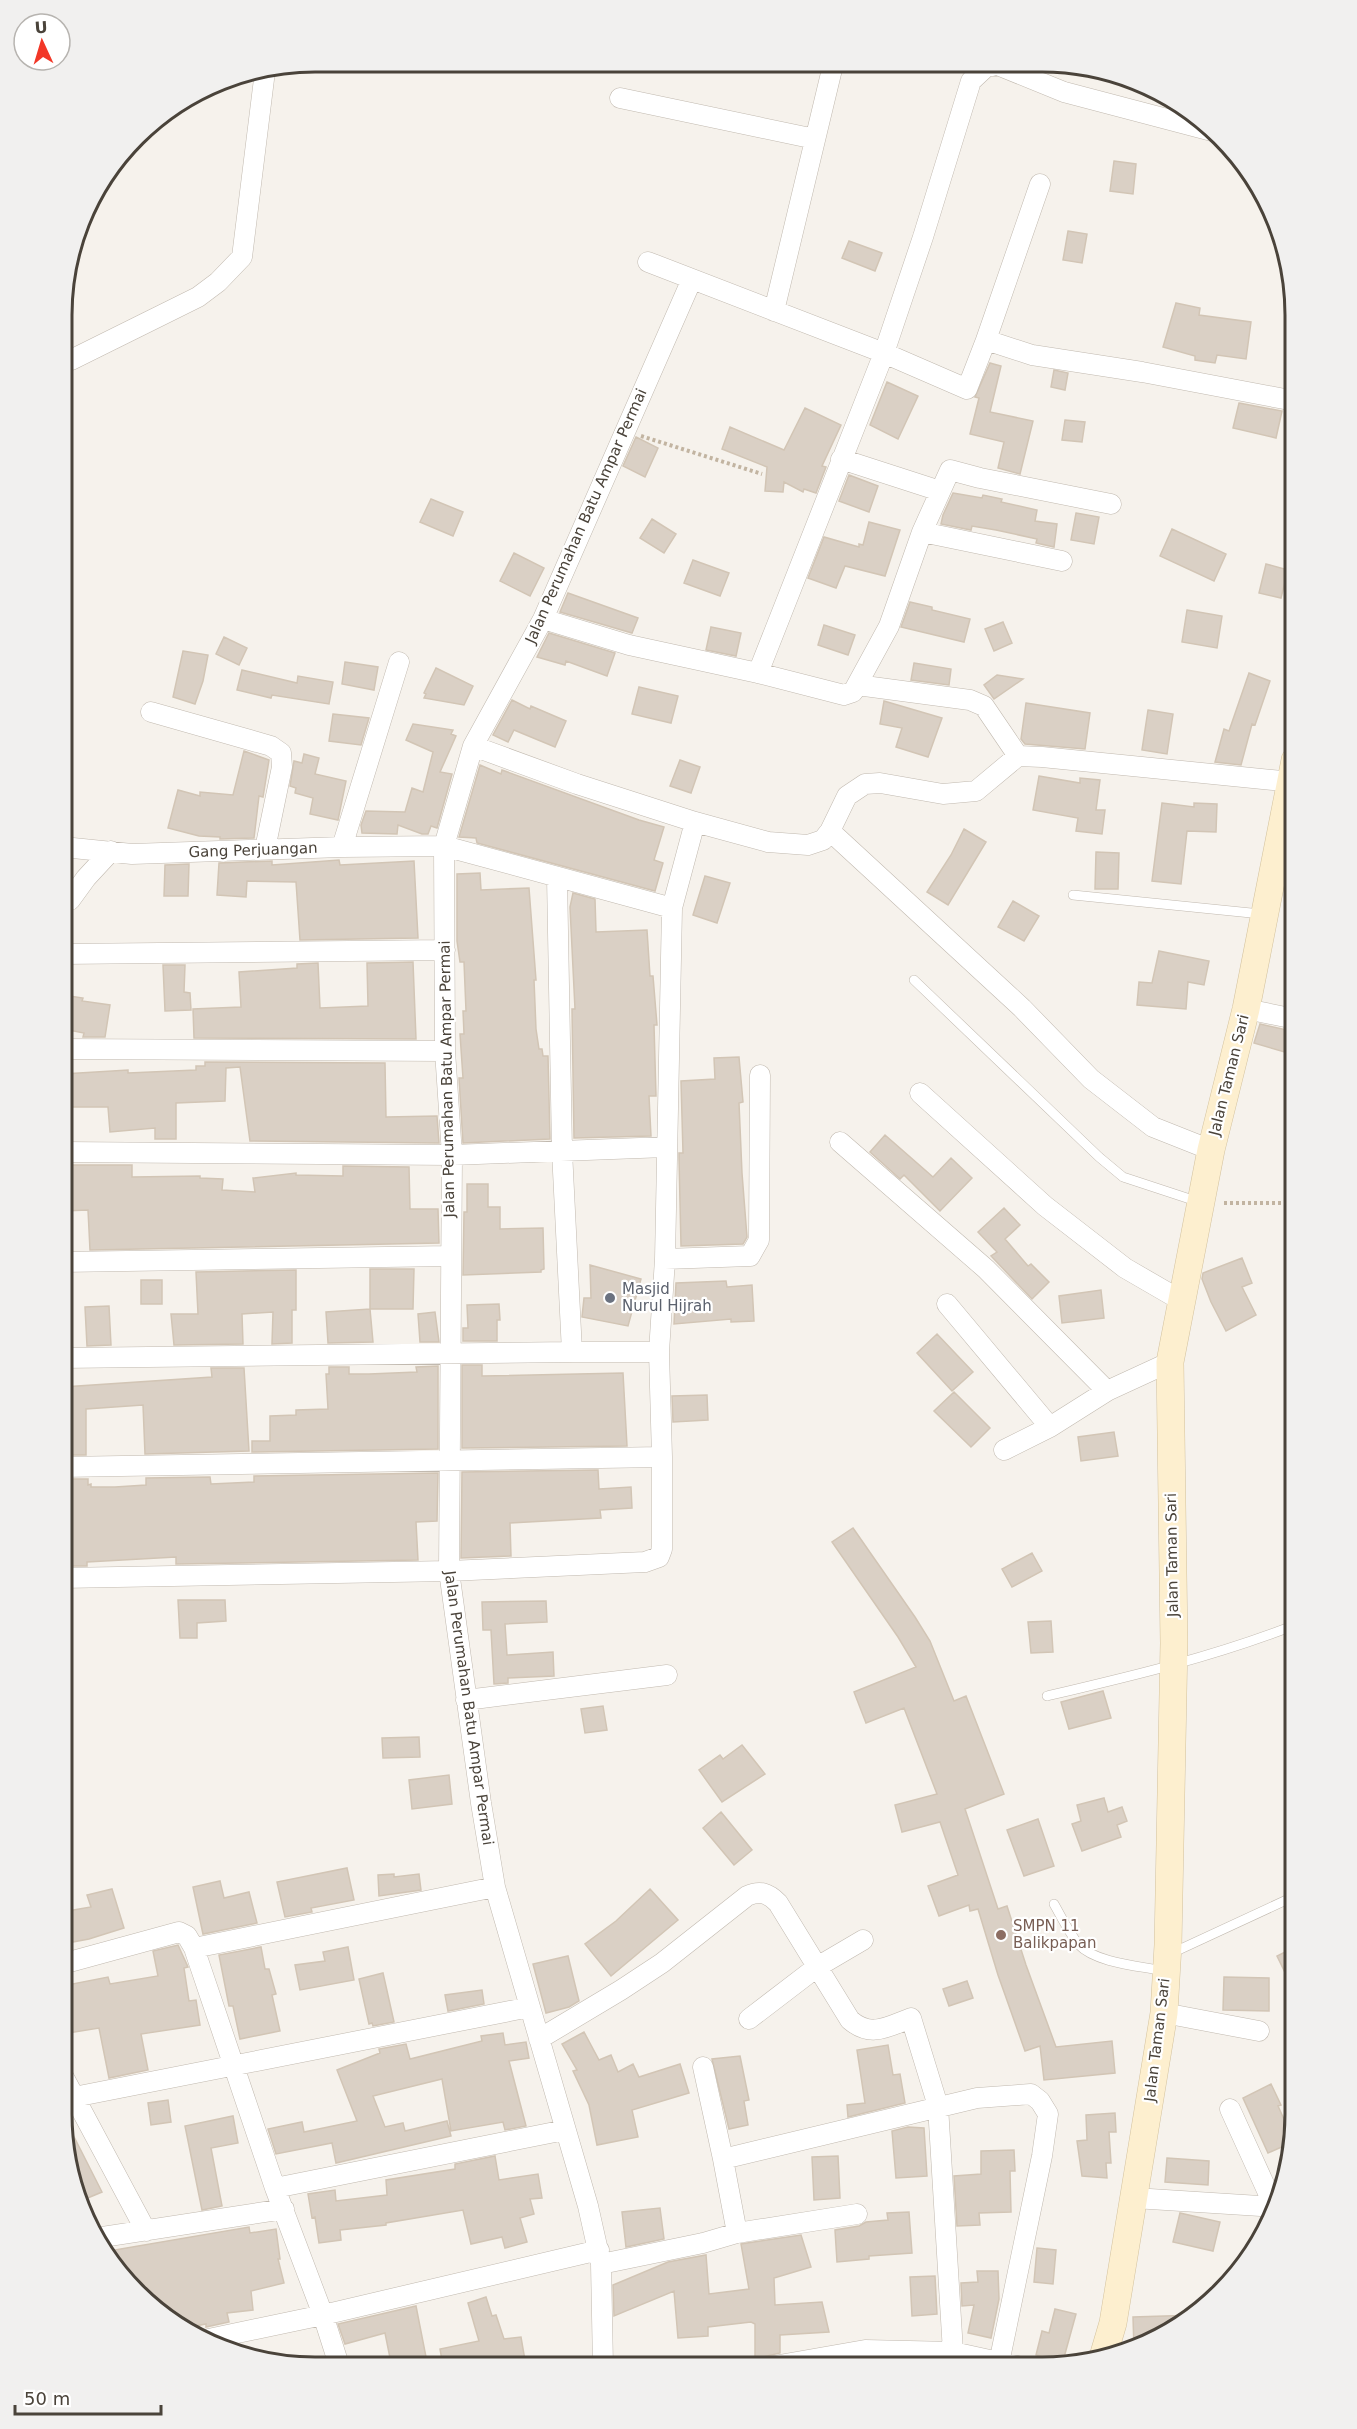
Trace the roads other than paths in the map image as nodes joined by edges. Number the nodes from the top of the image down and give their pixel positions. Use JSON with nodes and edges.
{"nodes":[{"id":1,"x":831,"y":72,"type":"edge"},
{"id":2,"x":981,"y":72,"type":"edge"},
{"id":3,"x":1015,"y":72,"type":"edge"},
{"id":4,"x":264,"y":78,"type":"edge"},
{"id":5,"x":620,"y":98,"type":"dead end"},
{"id":6,"x":1196,"y":127,"type":"edge"},
{"id":7,"x":815,"y":139,"type":"junction"},
{"id":8,"x":1040,"y":184,"type":"dead end"},
{"id":9,"x":648,"y":262,"type":"dead end"},
{"id":10,"x":692,"y":279,"type":"junction"},
{"id":11,"x":774,"y":311,"type":"junction"},
{"id":12,"x":986,"y":340,"type":"junction"},
{"id":13,"x":884,"y":353,"type":"junction"},
{"id":14,"x":72,"y":360,"type":"edge"},
{"id":15,"x":1285,"y":398,"type":"edge"},
{"id":16,"x":841,"y":459,"type":"junction"},
{"id":17,"x":940,"y":491,"type":"junction"},
{"id":18,"x":1111,"y":504,"type":"dead end"},
{"id":19,"x":922,"y":532,"type":"junction"},
{"id":20,"x":1062,"y":561,"type":"dead end"},
{"id":21,"x":543,"y":619,"type":"junction"},
{"id":22,"x":399,"y":662,"type":"dead end"},
{"id":23,"x":758,"y":673,"type":"junction"},
{"id":24,"x":857,"y":685,"type":"junction"},
{"id":25,"x":151,"y":712,"type":"dead end"},
{"id":26,"x":474,"y":746,"type":"junction"},
{"id":27,"x":1018,"y":756,"type":"junction"},
{"id":28,"x":1285,"y":770,"type":"edge"},
{"id":29,"x":1285,"y":814,"type":"edge"},
{"id":30,"x":695,"y":822,"type":"junction"},
{"id":31,"x":830,"y":831,"type":"junction"},
{"id":32,"x":444,"y":846,"type":"junction"},
{"id":33,"x":342,"y":847,"type":"junction"},
{"id":34,"x":72,"y":848,"type":"edge"},
{"id":35,"x":265,"y":849,"type":"junction"},
{"id":36,"x":111,"y":851,"type":"junction"},
{"id":37,"x":557,"y":878,"type":"junction"},
{"id":38,"x":1074,"y":895,"type":"dead end"},
{"id":39,"x":72,"y":897,"type":"edge"},
{"id":40,"x":672,"y":908,"type":"junction"},
{"id":41,"x":1264,"y":914,"type":"junction"},
{"id":42,"x":445,"y":950,"type":"junction"},
{"id":43,"x":72,"y":954,"type":"edge"},
{"id":44,"x":914,"y":980,"type":"dead end"},
{"id":45,"x":1246,"y":1009,"type":"junction"},
{"id":46,"x":1285,"y":1017,"type":"edge"},
{"id":47,"x":72,"y":1049,"type":"edge"},
{"id":48,"x":445,"y":1051,"type":"junction"},
{"id":49,"x":760,"y":1075,"type":"dead end"},
{"id":50,"x":920,"y":1093,"type":"dead end"},
{"id":51,"x":840,"y":1142,"type":"dead end"},
{"id":52,"x":666,"y":1147,"type":"junction"},
{"id":53,"x":1211,"y":1150,"type":"junction"},
{"id":54,"x":562,"y":1151,"type":"junction"},
{"id":55,"x":72,"y":1152,"type":"edge"},
{"id":56,"x":452,"y":1155,"type":"junction"},
{"id":57,"x":1202,"y":1203,"type":"junction"},
{"id":58,"x":450,"y":1256,"type":"junction"},
{"id":59,"x":665,"y":1259,"type":"junction"},
{"id":60,"x":72,"y":1262,"type":"edge"},
{"id":61,"x":1182,"y":1301,"type":"junction"},
{"id":62,"x":947,"y":1304,"type":"dead end"},
{"id":63,"x":452,"y":1352,"type":"junction"},
{"id":64,"x":572,"y":1352,"type":"junction"},
{"id":65,"x":659,"y":1352,"type":"junction"},
{"id":66,"x":72,"y":1358,"type":"edge"},
{"id":67,"x":1170,"y":1362,"type":"junction"},
{"id":68,"x":1107,"y":1391,"type":"junction"},
{"id":69,"x":1050,"y":1427,"type":"junction"},
{"id":70,"x":1004,"y":1450,"type":"dead end"},
{"id":71,"x":662,"y":1457,"type":"junction"},
{"id":72,"x":450,"y":1461,"type":"junction"},
{"id":73,"x":72,"y":1467,"type":"edge"},
{"id":74,"x":449,"y":1572,"type":"junction"},
{"id":75,"x":72,"y":1578,"type":"edge"},
{"id":76,"x":1285,"y":1629,"type":"edge"},
{"id":77,"x":1173,"y":1666,"type":"junction"},
{"id":78,"x":666,"y":1675,"type":"dead end"},
{"id":79,"x":1047,"y":1696,"type":"dead end"},
{"id":80,"x":466,"y":1700,"type":"junction"},
{"id":81,"x":495,"y":1887,"type":"junction"},
{"id":82,"x":1285,"y":1901,"type":"edge"},
{"id":83,"x":1054,"y":1904,"type":"dead end"},
{"id":84,"x":863,"y":1940,"type":"dead end"},
{"id":85,"x":195,"y":1948,"type":"junction"},
{"id":86,"x":72,"y":1961,"type":"edge"},
{"id":87,"x":1167,"y":1964,"type":"junction"},
{"id":88,"x":817,"y":1966,"type":"junction"},
{"id":89,"x":530,"y":2007,"type":"junction"},
{"id":90,"x":1164,"y":2013,"type":"junction"},
{"id":91,"x":749,"y":2019,"type":"dead end"},
{"id":92,"x":1259,"y":2031,"type":"dead end"},
{"id":93,"x":538,"y":2039,"type":"junction"},
{"id":94,"x":235,"y":2067,"type":"junction"},
{"id":95,"x":703,"y":2067,"type":"dead end"},
{"id":96,"x":72,"y":2093,"type":"edge"},
{"id":97,"x":74,"y":2097,"type":"junction"},
{"id":98,"x":938,"y":2106,"type":"junction"},
{"id":99,"x":1230,"y":2109,"type":"dead end"},
{"id":100,"x":565,"y":2130,"type":"junction"},
{"id":101,"x":723,"y":2159,"type":"junction"},
{"id":102,"x":275,"y":2188,"type":"junction"},
{"id":103,"x":1270,"y":2197,"type":"edge"},
{"id":104,"x":1134,"y":2198,"type":"junction"},
{"id":105,"x":1267,"y":2207,"type":"edge"},
{"id":106,"x":284,"y":2209,"type":"junction"},
{"id":107,"x":857,"y":2214,"type":"dead end"},
{"id":108,"x":146,"y":2231,"type":"junction"},
{"id":109,"x":737,"y":2233,"type":"junction"},
{"id":110,"x":105,"y":2237,"type":"edge"},
{"id":111,"x":600,"y":2257,"type":"junction"},
{"id":112,"x":323,"y":2315,"type":"junction"},
{"id":113,"x":218,"y":2337,"type":"edge"},
{"id":114,"x":1105,"y":2349,"type":"edge"},
{"id":115,"x":953,"y":2352,"type":"junction"},
{"id":116,"x":336,"y":2357,"type":"edge"},
{"id":117,"x":603,"y":2357,"type":"edge"},
{"id":118,"x":825,"y":2357,"type":"edge"},
{"id":119,"x":974,"y":2357,"type":"edge"},
{"id":120,"x":1000,"y":2357,"type":"edge"}],
"edges":[{"from":1,"to":7,"type":"street"},
{"from":2,"to":13,"type":"street"},
{"from":3,"to":6,"type":"street"},
{"from":4,"to":14,"type":"street"},
{"from":5,"to":7,"type":"street"},
{"from":7,"to":11,"type":"street"},
{"from":8,"to":12,"type":"street"},
{"from":9,"to":10,"type":"street"},
{"from":10,"to":11,"type":"street"},
{"from":10,"to":21,"type":"street","name":"Jalan Perumahan Batu Ampar Permai"},
{"from":11,"to":13,"type":"street"},
{"from":12,"to":13,"type":"street"},
{"from":12,"to":15,"type":"street"},
{"from":13,"to":16,"type":"street"},
{"from":16,"to":17,"type":"street"},
{"from":16,"to":23,"type":"street"},
{"from":17,"to":18,"type":"street"},
{"from":17,"to":19,"type":"street"},
{"from":19,"to":20,"type":"street"},
{"from":19,"to":24,"type":"street"},
{"from":21,"to":23,"type":"street"},
{"from":21,"to":26,"type":"street","name":"Jalan Perumahan Batu Ampar Permai"},
{"from":22,"to":33,"type":"street"},
{"from":23,"to":24,"type":"street"},
{"from":24,"to":27,"type":"street"},
{"from":25,"to":35,"type":"street"},
{"from":26,"to":30,"type":"street"},
{"from":26,"to":32,"type":"street","name":"Jalan Perumahan Batu Ampar Permai"},
{"from":27,"to":28,"type":"street"},
{"from":27,"to":31,"type":"street"},
{"from":29,"to":41,"type":"street","name":"Jalan Taman Sari"},
{"from":30,"to":31,"type":"street"},
{"from":30,"to":40,"type":"street"},
{"from":31,"to":53,"type":"street"},
{"from":32,"to":33,"type":"street","name":"Gang Perjuangan"},
{"from":32,"to":37,"type":"street","name":"Gang Perjuangan"},
{"from":32,"to":42,"type":"street","name":"Jalan Perumahan Batu Ampar Permai"},
{"from":33,"to":35,"type":"street","name":"Gang Perjuangan"},
{"from":34,"to":36,"type":"street","name":"Gang Perjuangan"},
{"from":35,"to":36,"type":"street","name":"Gang Perjuangan"},
{"from":36,"to":39,"type":"street"},
{"from":37,"to":40,"type":"street","name":"Gang Perjuangan"},
{"from":37,"to":54,"type":"street"},
{"from":38,"to":41,"type":"lane"},
{"from":40,"to":52,"type":"street"},
{"from":41,"to":45,"type":"street","name":"Jalan Taman Sari"},
{"from":42,"to":43,"type":"street"},
{"from":42,"to":48,"type":"street","name":"Jalan Perumahan Batu Ampar Permai"},
{"from":44,"to":57,"type":"lane"},
{"from":45,"to":46,"type":"street"},
{"from":45,"to":53,"type":"street","name":"Jalan Taman Sari"},
{"from":47,"to":48,"type":"street"},
{"from":48,"to":56,"type":"street","name":"Jalan Perumahan Batu Ampar Permai"},
{"from":49,"to":59,"type":"street"},
{"from":50,"to":61,"type":"street"},
{"from":51,"to":68,"type":"street"},
{"from":52,"to":54,"type":"street"},
{"from":52,"to":59,"type":"street"},
{"from":53,"to":57,"type":"street","name":"Jalan Taman Sari"},
{"from":54,"to":56,"type":"street"},
{"from":54,"to":64,"type":"street"},
{"from":55,"to":56,"type":"street"},
{"from":56,"to":58,"type":"street","name":"Jalan Perumahan Batu Ampar Permai"},
{"from":57,"to":61,"type":"street","name":"Jalan Taman Sari"},
{"from":58,"to":60,"type":"street"},
{"from":58,"to":63,"type":"street","name":"Jalan Perumahan Batu Ampar Permai"},
{"from":59,"to":65,"type":"street"},
{"from":61,"to":67,"type":"street","name":"Jalan Taman Sari"},
{"from":62,"to":69,"type":"street"},
{"from":63,"to":64,"type":"street"},
{"from":63,"to":66,"type":"street"},
{"from":63,"to":72,"type":"street","name":"Jalan Perumahan Batu Ampar Permai"},
{"from":64,"to":65,"type":"street"},
{"from":65,"to":71,"type":"street"},
{"from":67,"to":68,"type":"street"},
{"from":67,"to":77,"type":"street","name":"Jalan Taman Sari"},
{"from":68,"to":69,"type":"street"},
{"from":69,"to":70,"type":"street"},
{"from":71,"to":72,"type":"street"},
{"from":71,"to":74,"type":"street"},
{"from":72,"to":73,"type":"street"},
{"from":72,"to":74,"type":"street","name":"Jalan Perumahan Batu Ampar Permai"},
{"from":74,"to":75,"type":"street"},
{"from":74,"to":80,"type":"street","name":"Jalan Perumahan Batu Ampar Permai"},
{"from":76,"to":77,"type":"lane"},
{"from":77,"to":79,"type":"lane"},
{"from":77,"to":87,"type":"street","name":"Jalan Taman Sari"},
{"from":78,"to":80,"type":"street"},
{"from":80,"to":81,"type":"street","name":"Jalan Perumahan Batu Ampar Permai"},
{"from":81,"to":85,"type":"street"},
{"from":81,"to":89,"type":"street","name":"Jalan Perumahan Batu Ampar Permai"},
{"from":82,"to":87,"type":"lane"},
{"from":83,"to":87,"type":"lane"},
{"from":84,"to":88,"type":"street"},
{"from":85,"to":86,"type":"street"},
{"from":85,"to":94,"type":"street"},
{"from":87,"to":90,"type":"street","name":"Jalan Taman Sari"},
{"from":88,"to":91,"type":"street"},
{"from":88,"to":93,"type":"street"},
{"from":88,"to":98,"type":"street"},
{"from":89,"to":93,"type":"street","name":"Jalan Perumahan Batu Ampar Permai"},
{"from":89,"to":94,"type":"street"},
{"from":90,"to":92,"type":"street"},
{"from":90,"to":104,"type":"street","name":"Jalan Taman Sari"},
{"from":93,"to":100,"type":"street","name":"Jalan Perumahan Batu Ampar Permai"},
{"from":94,"to":97,"type":"street"},
{"from":94,"to":102,"type":"street"},
{"from":95,"to":101,"type":"street"},
{"from":96,"to":97,"type":"street"},
{"from":97,"to":108,"type":"street"},
{"from":98,"to":101,"type":"street"},
{"from":98,"to":115,"type":"street"},
{"from":98,"to":120,"type":"street"},
{"from":99,"to":103,"type":"street"},
{"from":100,"to":102,"type":"street"},
{"from":100,"to":111,"type":"street","name":"Jalan Perumahan Batu Ampar Permai"},
{"from":101,"to":109,"type":"street"},
{"from":102,"to":106,"type":"street"},
{"from":104,"to":105,"type":"street"},
{"from":104,"to":114,"type":"street","name":"Jalan Taman Sari"},
{"from":106,"to":108,"type":"street"},
{"from":106,"to":112,"type":"street"},
{"from":107,"to":109,"type":"street"},
{"from":108,"to":110,"type":"street"},
{"from":109,"to":111,"type":"street"},
{"from":111,"to":112,"type":"street"},
{"from":111,"to":117,"type":"street","name":"Jalan Perumahan Batu Ampar Permai"},
{"from":112,"to":113,"type":"street"},
{"from":112,"to":116,"type":"street"},
{"from":115,"to":118,"type":"street"},
{"from":115,"to":119,"type":"street"}]}
